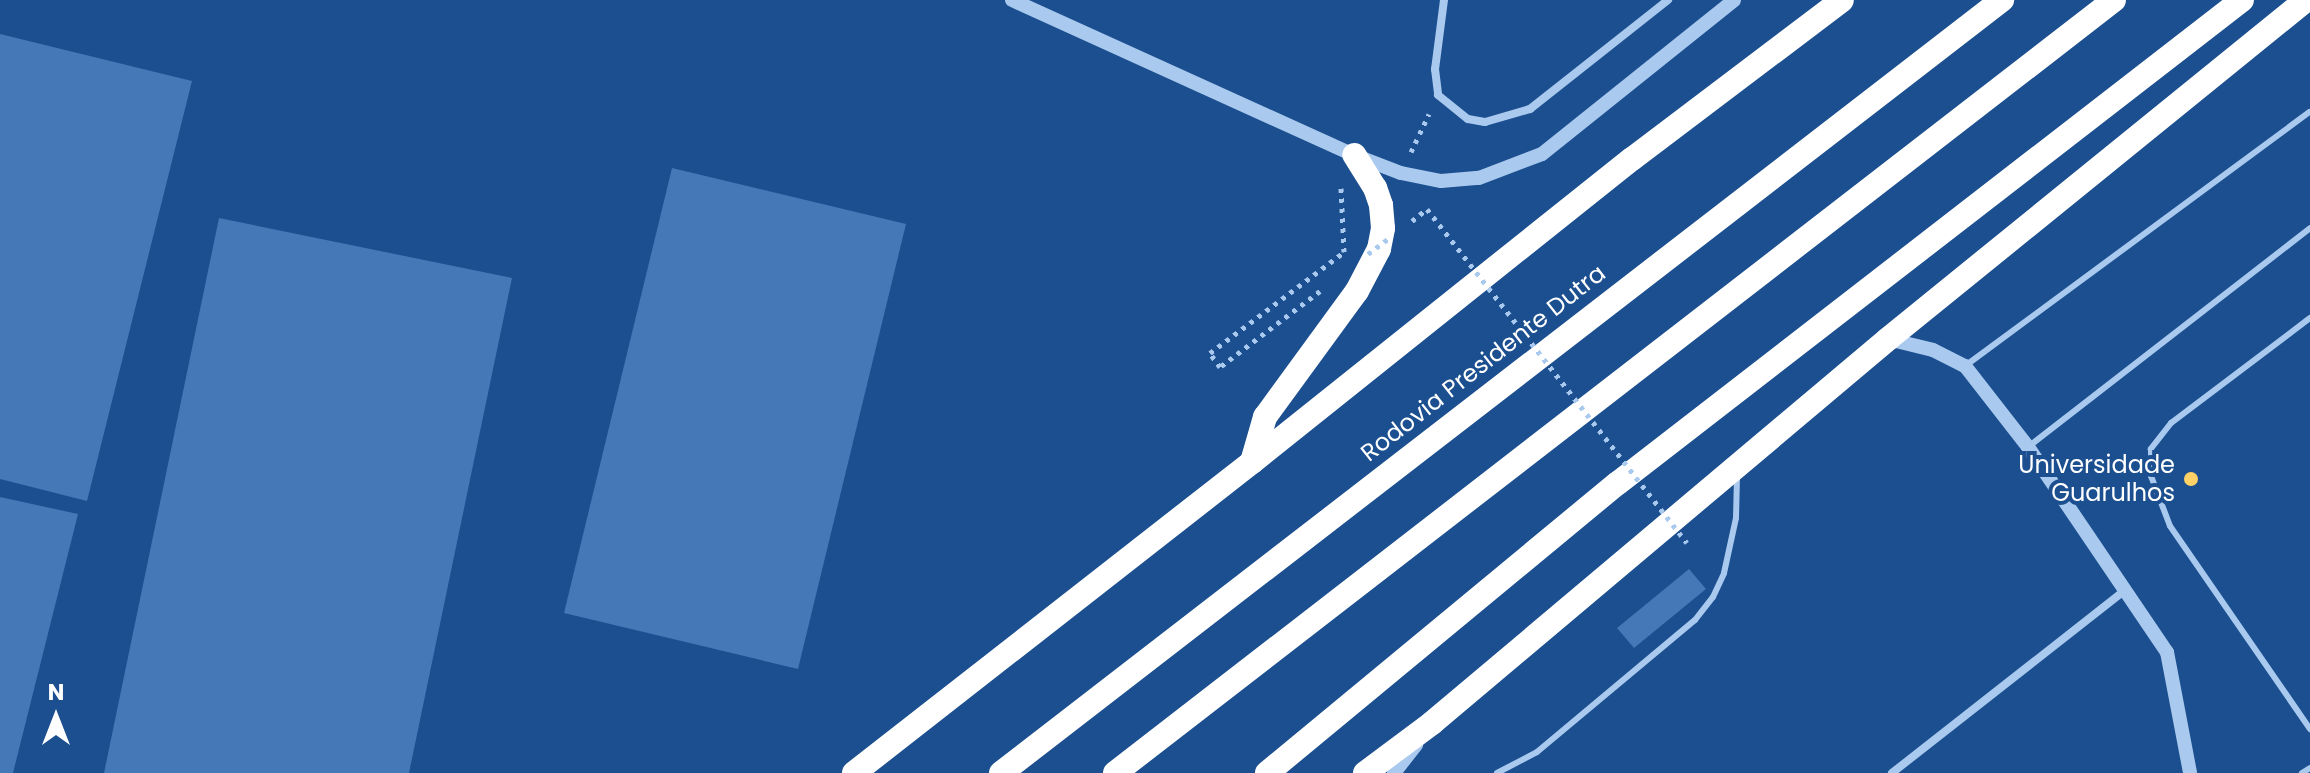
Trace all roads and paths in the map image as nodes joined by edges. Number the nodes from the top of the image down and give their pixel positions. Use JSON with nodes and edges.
{"nodes":[{"id":1,"x":1012,"y":0,"type":"edge"},
{"id":2,"x":1444,"y":0,"type":"edge"},
{"id":3,"x":1668,"y":0,"type":"edge"},
{"id":4,"x":1734,"y":0,"type":"edge"},
{"id":5,"x":1842,"y":0,"type":"edge"},
{"id":6,"x":2002,"y":0,"type":"edge"},
{"id":7,"x":2114,"y":0,"type":"edge"},
{"id":8,"x":2242,"y":0,"type":"edge"},
{"id":9,"x":2306,"y":0,"type":"edge"},
{"id":10,"x":1438,"y":95,"type":"junction"},
{"id":11,"x":2310,"y":112,"type":"edge"},
{"id":12,"x":1346,"y":151,"type":"junction"},
{"id":13,"x":1401,"y":173,"type":"junction"},
{"id":14,"x":1427,"y":209,"type":"dead end"},
{"id":15,"x":2310,"y":228,"type":"edge"},
{"id":16,"x":1389,"y":238,"type":"dead end"},
{"id":17,"x":1356,"y":264,"type":"dead end"},
{"id":18,"x":1331,"y":282,"type":"dead end"},
{"id":19,"x":2310,"y":318,"type":"edge"},
{"id":20,"x":1888,"y":339,"type":"junction"},
{"id":21,"x":1965,"y":366,"type":"junction"},
{"id":22,"x":2028,"y":447,"type":"junction"},
{"id":23,"x":1252,"y":462,"type":"junction"},
{"id":24,"x":1736,"y":464,"type":"junction"},
{"id":25,"x":1687,"y":543,"type":"dead end"},
{"id":26,"x":2124,"y":591,"type":"junction"},
{"id":27,"x":1432,"y":723,"type":"junction"},
{"id":28,"x":2310,"y":729,"type":"edge"},
{"id":29,"x":2310,"y":768,"type":"edge"},
{"id":30,"x":854,"y":773,"type":"edge"},
{"id":31,"x":1001,"y":773,"type":"edge"},
{"id":32,"x":1115,"y":773,"type":"edge"},
{"id":33,"x":1267,"y":773,"type":"edge"},
{"id":34,"x":1365,"y":773,"type":"edge"},
{"id":35,"x":1394,"y":773,"type":"edge"},
{"id":36,"x":1497,"y":773,"type":"edge"},
{"id":37,"x":1892,"y":773,"type":"edge"},
{"id":38,"x":2190,"y":773,"type":"edge"},
{"id":39,"x":2302,"y":773,"type":"edge"}],
"edges":[{"from":1,"to":12,"type":"street"},
{"from":2,"to":10,"type":"street"},
{"from":3,"to":10,"type":"street"},
{"from":4,"to":13,"type":"street"},
{"from":5,"to":23,"type":"highway"},
{"from":6,"to":31,"type":"highway","name":"Rodovia Presidente Dutra"},
{"from":7,"to":32,"type":"highway"},
{"from":8,"to":33,"type":"highway"},
{"from":9,"to":20,"type":"highway"},
{"from":10,"to":13,"type":"path"},
{"from":11,"to":21,"type":"lane"},
{"from":12,"to":13,"type":"street"},
{"from":12,"to":18,"type":"path"},
{"from":12,"to":23,"type":"highway"},
{"from":14,"to":25,"type":"path","bridge":true},
{"from":15,"to":22,"type":"lane"},
{"from":16,"to":17,"type":"path","bridge":true},
{"from":19,"to":28,"type":"lane"},
{"from":20,"to":21,"type":"street"},
{"from":20,"to":24,"type":"highway"},
{"from":21,"to":22,"type":"street"},
{"from":22,"to":26,"type":"street"},
{"from":23,"to":30,"type":"highway"},
{"from":24,"to":27,"type":"highway"},
{"from":24,"to":36,"type":"lane"},
{"from":26,"to":37,"type":"street"},
{"from":26,"to":38,"type":"street"},
{"from":27,"to":34,"type":"highway"},
{"from":27,"to":35,"type":"street"},
{"from":29,"to":39,"type":"lane"}]}
